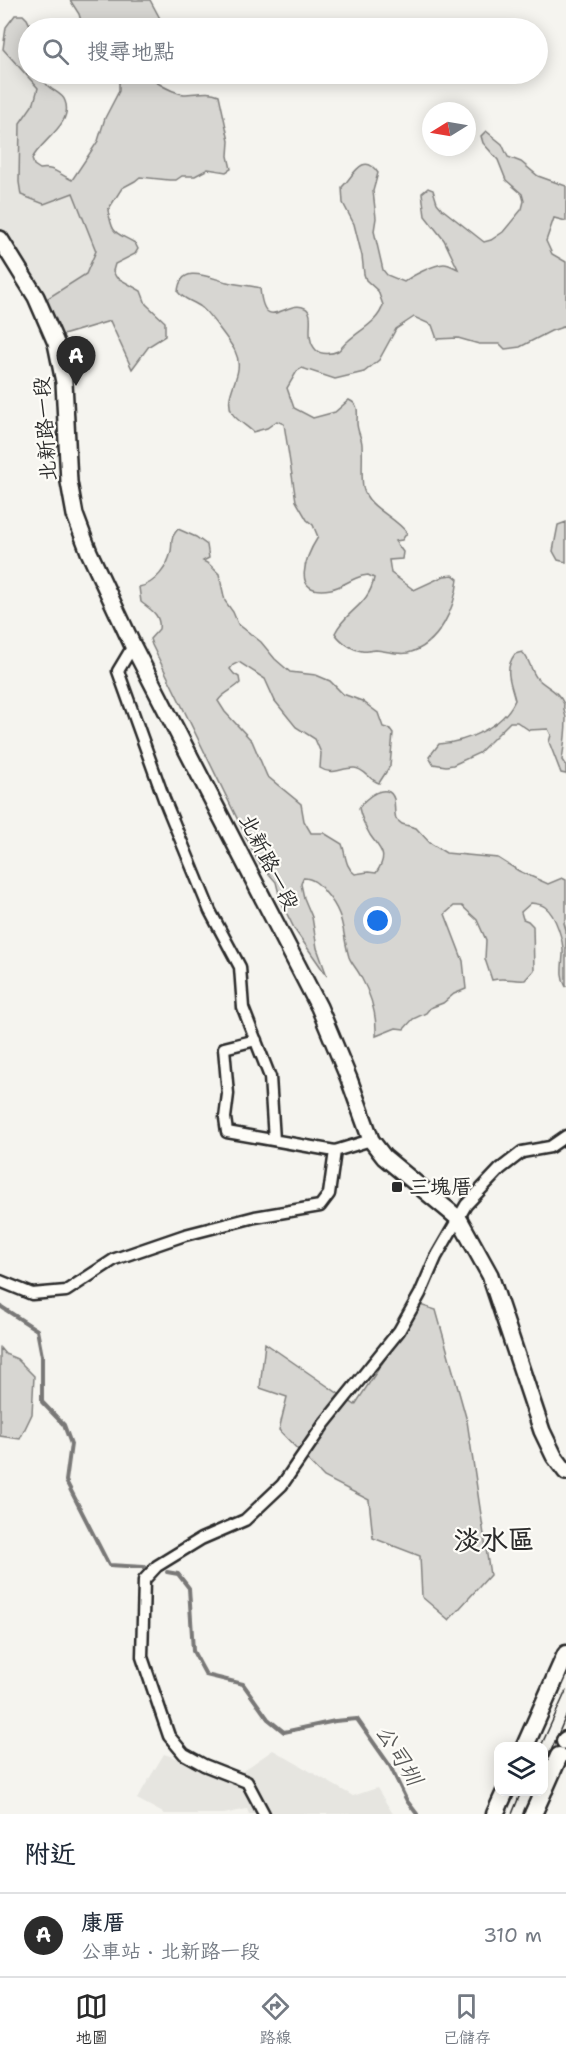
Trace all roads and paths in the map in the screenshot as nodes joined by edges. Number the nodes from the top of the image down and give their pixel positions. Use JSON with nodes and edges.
{"nodes":[{"id":1,"x":0,"y":239,"type":"edge"},
{"id":2,"x":133,"y":646,"type":"junction"},
{"id":3,"x":256,"y":1040,"type":"junction"},
{"id":4,"x":566,"y":1136,"type":"edge"},
{"id":5,"x":274,"y":1140,"type":"junction"},
{"id":6,"x":371,"y":1140,"type":"junction"},
{"id":7,"x":335,"y":1151,"type":"junction"},
{"id":8,"x":459,"y":1220,"type":"junction"},
{"id":9,"x":0,"y":1281,"type":"edge"},
{"id":10,"x":566,"y":1472,"type":"edge"},
{"id":11,"x":566,"y":1654,"type":"edge"},
{"id":12,"x":527,"y":1742,"type":"edge"},
{"id":13,"x":563,"y":1746,"type":"edge"},
{"id":14,"x":548,"y":1780,"type":"edge"},
{"id":15,"x":503,"y":1796,"type":"edge"},
{"id":16,"x":541,"y":1796,"type":"edge"},
{"id":17,"x":264,"y":1814,"type":"edge"},
{"id":18,"x":495,"y":1814,"type":"edge"},
{"id":19,"x":533,"y":1814,"type":"edge"}],
"edges":[{"from":1,"to":2,"type":"main road","name":"北新路一段"},
{"from":2,"to":3,"type":"street"},
{"from":2,"to":6,"type":"main road","name":"北新路一段"},
{"from":3,"to":5,"type":"street"},
{"from":3,"to":5,"type":"street"},
{"from":4,"to":8,"type":"street"},
{"from":5,"to":7,"type":"street"},
{"from":6,"to":7,"type":"street"},
{"from":6,"to":8,"type":"main road","name":"北新路一段"},
{"from":7,"to":9,"type":"street"},
{"from":8,"to":10,"type":"main road","name":"北新路一段"},
{"from":8,"to":17,"type":"street"},
{"from":11,"to":12,"type":"main road"},
{"from":13,"to":14,"type":"main road"},
{"from":15,"to":18,"type":"main road"},
{"from":16,"to":19,"type":"main road"}]}
